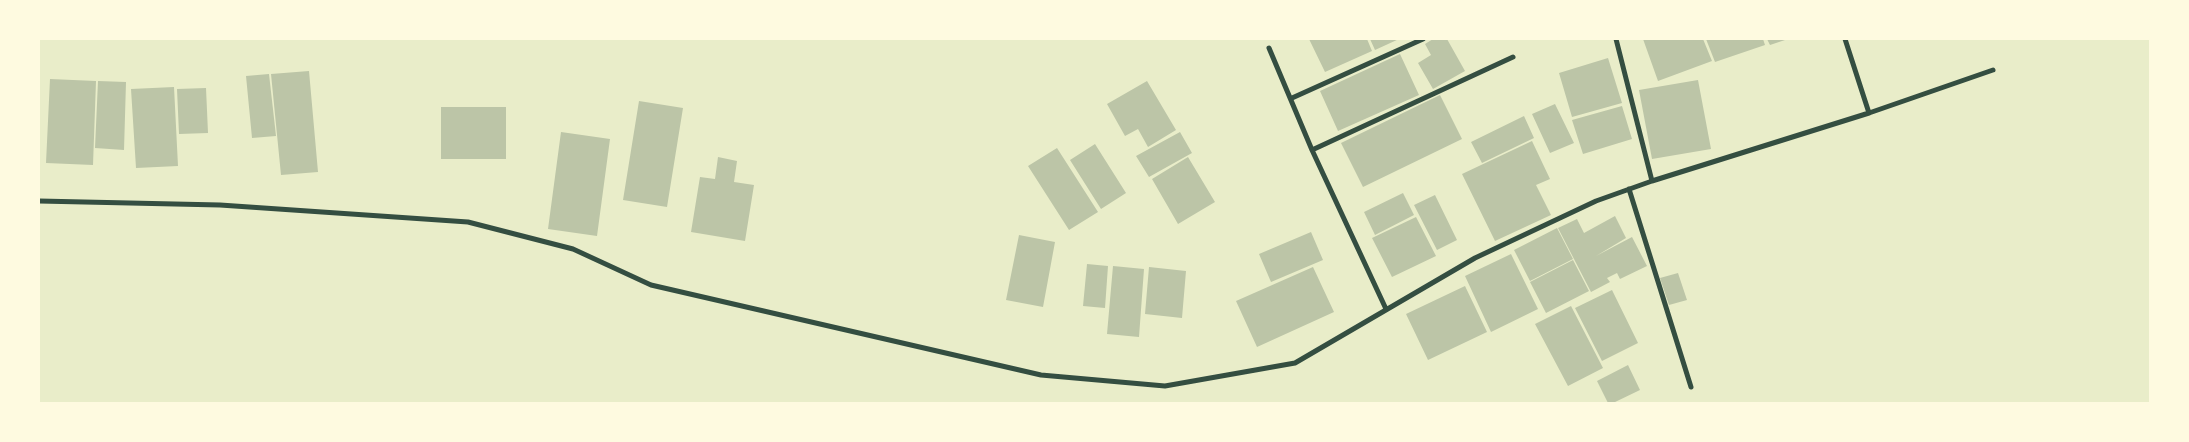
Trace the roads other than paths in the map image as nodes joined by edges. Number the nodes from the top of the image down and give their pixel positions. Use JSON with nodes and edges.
{"nodes":[{"id":1,"x":1423,"y":39,"type":"edge"},
{"id":2,"x":1616,"y":39,"type":"edge"},
{"id":3,"x":1845,"y":39,"type":"edge"},
{"id":4,"x":1269,"y":48,"type":"dead end"},
{"id":5,"x":1513,"y":58,"type":"dead end"},
{"id":6,"x":1993,"y":70,"type":"dead end"},
{"id":7,"x":1292,"y":98,"type":"junction"},
{"id":8,"x":1869,"y":113,"type":"junction"},
{"id":9,"x":1312,"y":150,"type":"junction"},
{"id":10,"x":1652,"y":181,"type":"junction"},
{"id":11,"x":1629,"y":189,"type":"junction"},
{"id":12,"x":39,"y":201,"type":"edge"},
{"id":13,"x":1386,"y":310,"type":"junction"},
{"id":14,"x":1692,"y":386,"type":"dead end"}],
"edges":[{"from":1,"to":7,"type":"street"},
{"from":2,"to":10,"type":"street"},
{"from":3,"to":8,"type":"street"},
{"from":4,"to":7,"type":"street"},
{"from":5,"to":9,"type":"street"},
{"from":6,"to":8,"type":"street"},
{"from":7,"to":9,"type":"street"},
{"from":8,"to":10,"type":"street"},
{"from":9,"to":13,"type":"street"},
{"from":10,"to":11,"type":"street"},
{"from":11,"to":13,"type":"street"},
{"from":11,"to":14,"type":"street"},
{"from":12,"to":13,"type":"street"}]}
